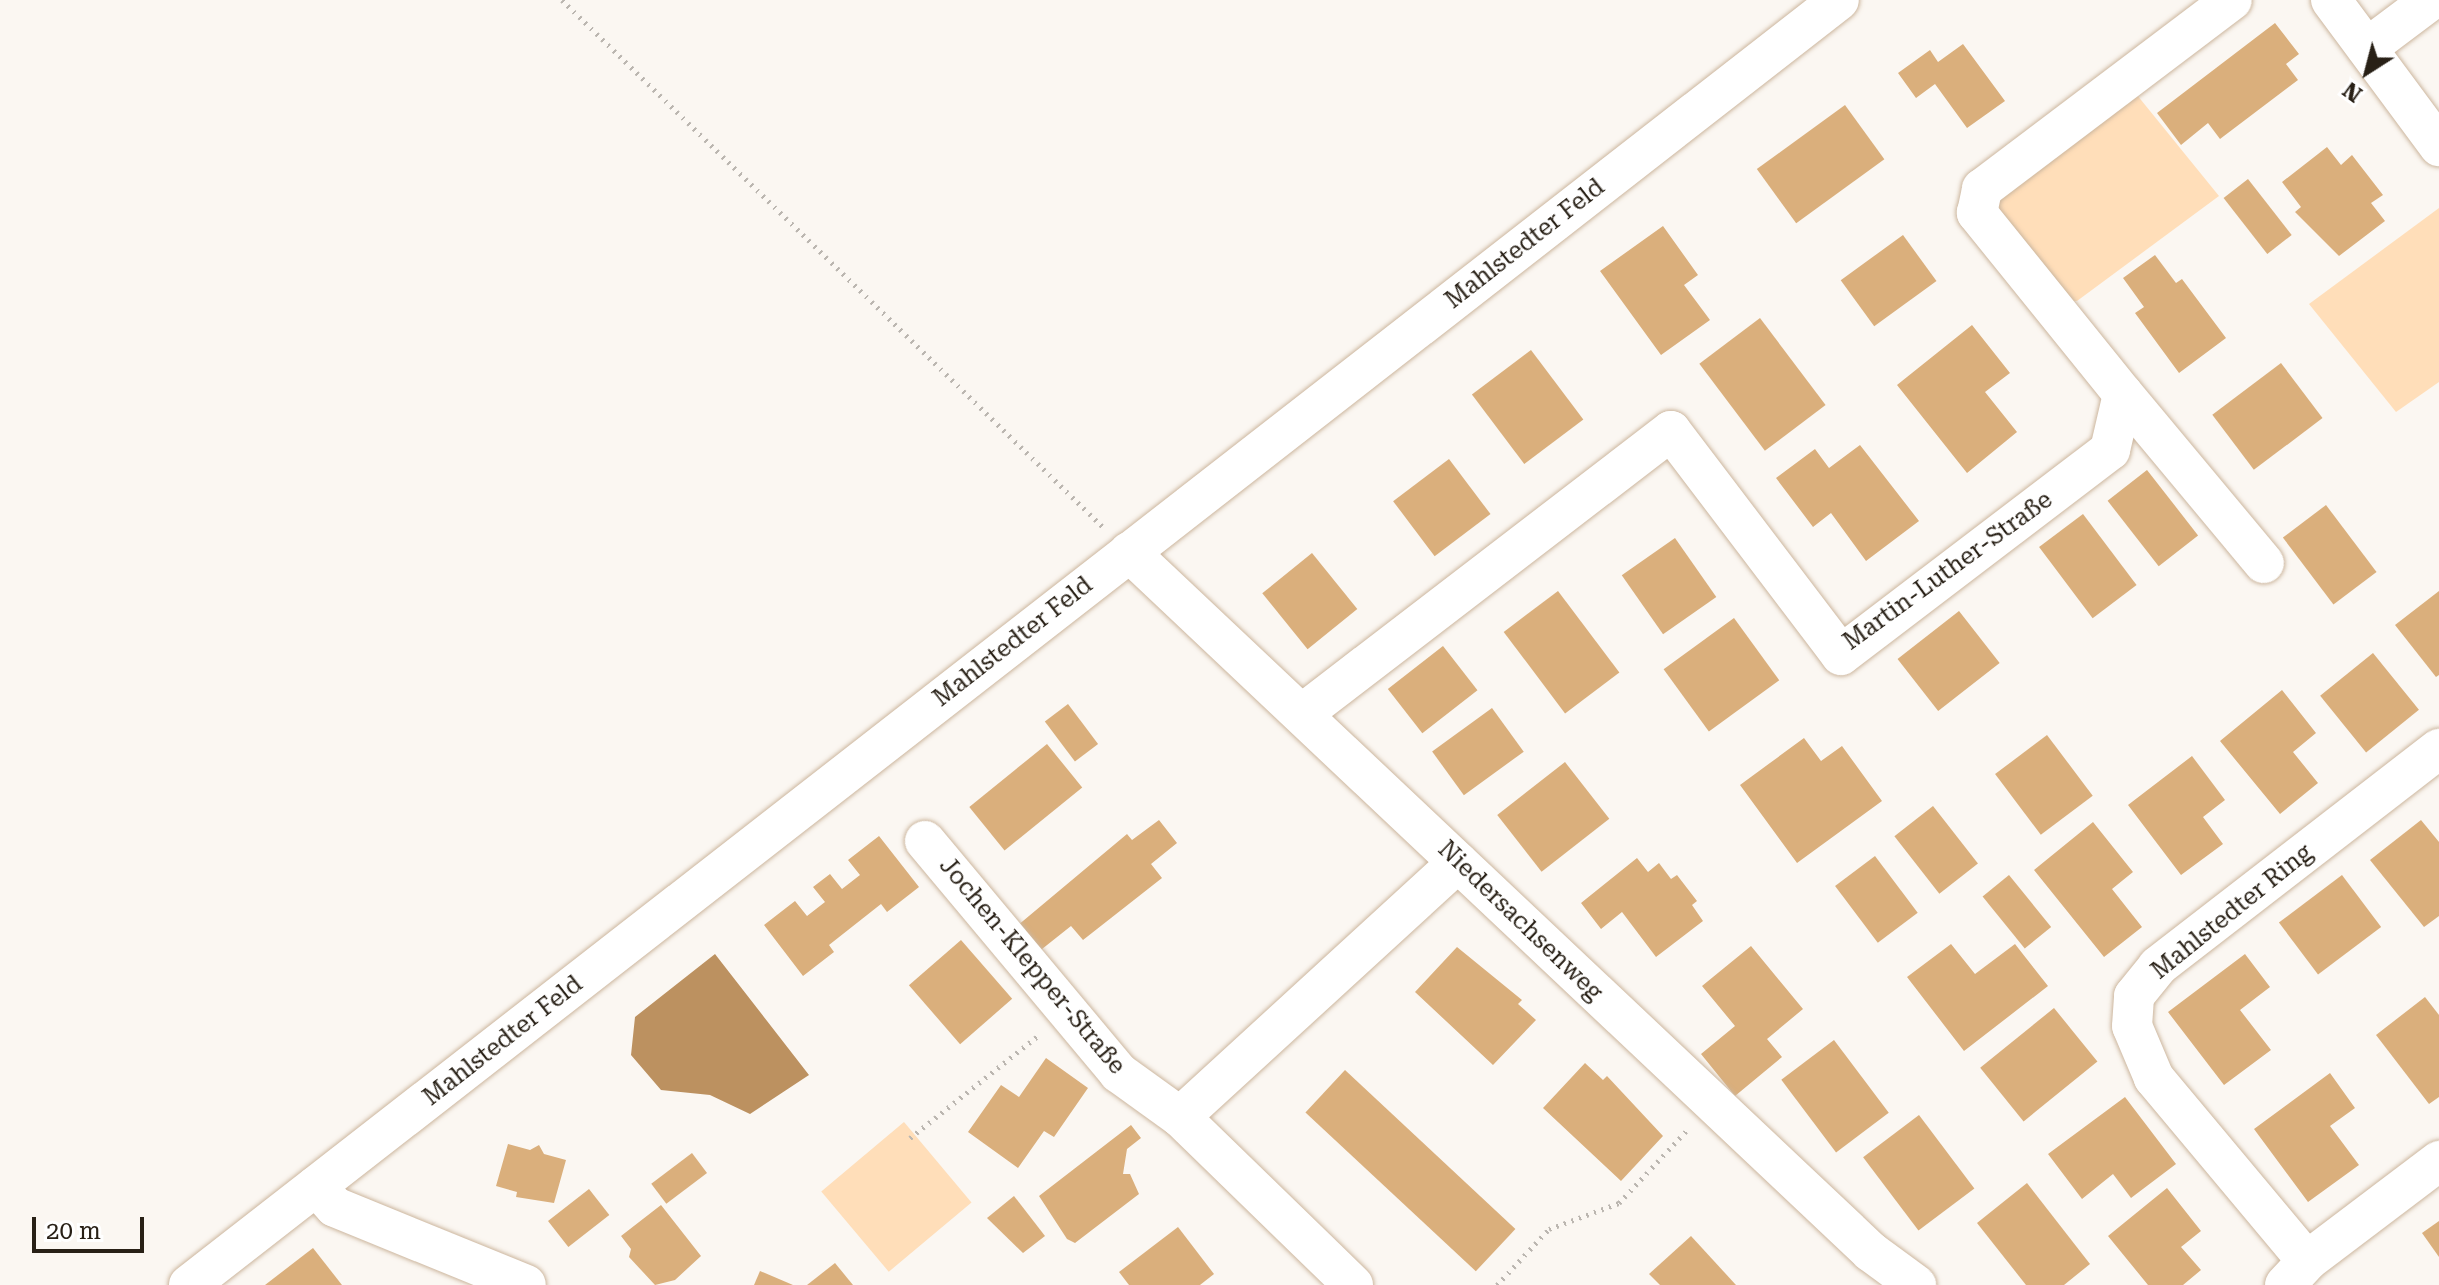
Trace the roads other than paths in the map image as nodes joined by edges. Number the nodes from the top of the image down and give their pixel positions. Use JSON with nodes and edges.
{"nodes":[{"id":1,"x":1839,"y":0,"type":"edge"},
{"id":2,"x":2232,"y":0,"type":"edge"},
{"id":3,"x":2331,"y":0,"type":"edge"},
{"id":4,"x":2431,"y":0,"type":"edge"},
{"id":5,"x":2367,"y":48,"type":"junction"},
{"id":6,"x":2439,"y":146,"type":"edge"},
{"id":7,"x":2123,"y":394,"type":"junction"},
{"id":8,"x":1129,"y":552,"type":"junction"},
{"id":9,"x":2264,"y":563,"type":"dead end"},
{"id":10,"x":1302,"y":714,"type":"junction"},
{"id":11,"x":2439,"y":749,"type":"edge"},
{"id":12,"x":925,"y":841,"type":"dead end"},
{"id":13,"x":1458,"y":862,"type":"junction"},
{"id":14,"x":1180,"y":1117,"type":"junction"},
{"id":15,"x":2439,"y":1161,"type":"edge"},
{"id":16,"x":316,"y":1186,"type":"junction"},
{"id":17,"x":2296,"y":1273,"type":"edge"},
{"id":18,"x":189,"y":1285,"type":"edge"},
{"id":19,"x":526,"y":1285,"type":"edge"},
{"id":20,"x":1353,"y":1285,"type":"edge"},
{"id":21,"x":1916,"y":1285,"type":"edge"}],
"edges":[{"from":1,"to":8,"type":"street","name":"Mahlstedter Feld"},
{"from":2,"to":7,"type":"street"},
{"from":3,"to":5,"type":"street"},
{"from":4,"to":5,"type":"street"},
{"from":5,"to":6,"type":"street"},
{"from":7,"to":9,"type":"street"},
{"from":7,"to":10,"type":"street","name":"Martin-Luther-Straße"},
{"from":8,"to":10,"type":"street","name":"Niedersachsenweg"},
{"from":8,"to":16,"type":"street","name":"Mahlstedter Feld"},
{"from":10,"to":13,"type":"street","name":"Niedersachsenweg"},
{"from":11,"to":17,"type":"street","name":"Mahlstedter Ring"},
{"from":12,"to":14,"type":"street","name":"Jochen-Klepper-Straße"},
{"from":13,"to":14,"type":"street"},
{"from":13,"to":21,"type":"street","name":"Niedersachsenweg"},
{"from":14,"to":20,"type":"street","name":"Jochen-Klepper-Straße"},
{"from":15,"to":17,"type":"street","name":"Mahlstedter Ring"},
{"from":16,"to":18,"type":"street","name":"Mahlstedter Feld"},
{"from":16,"to":19,"type":"street"}]}
